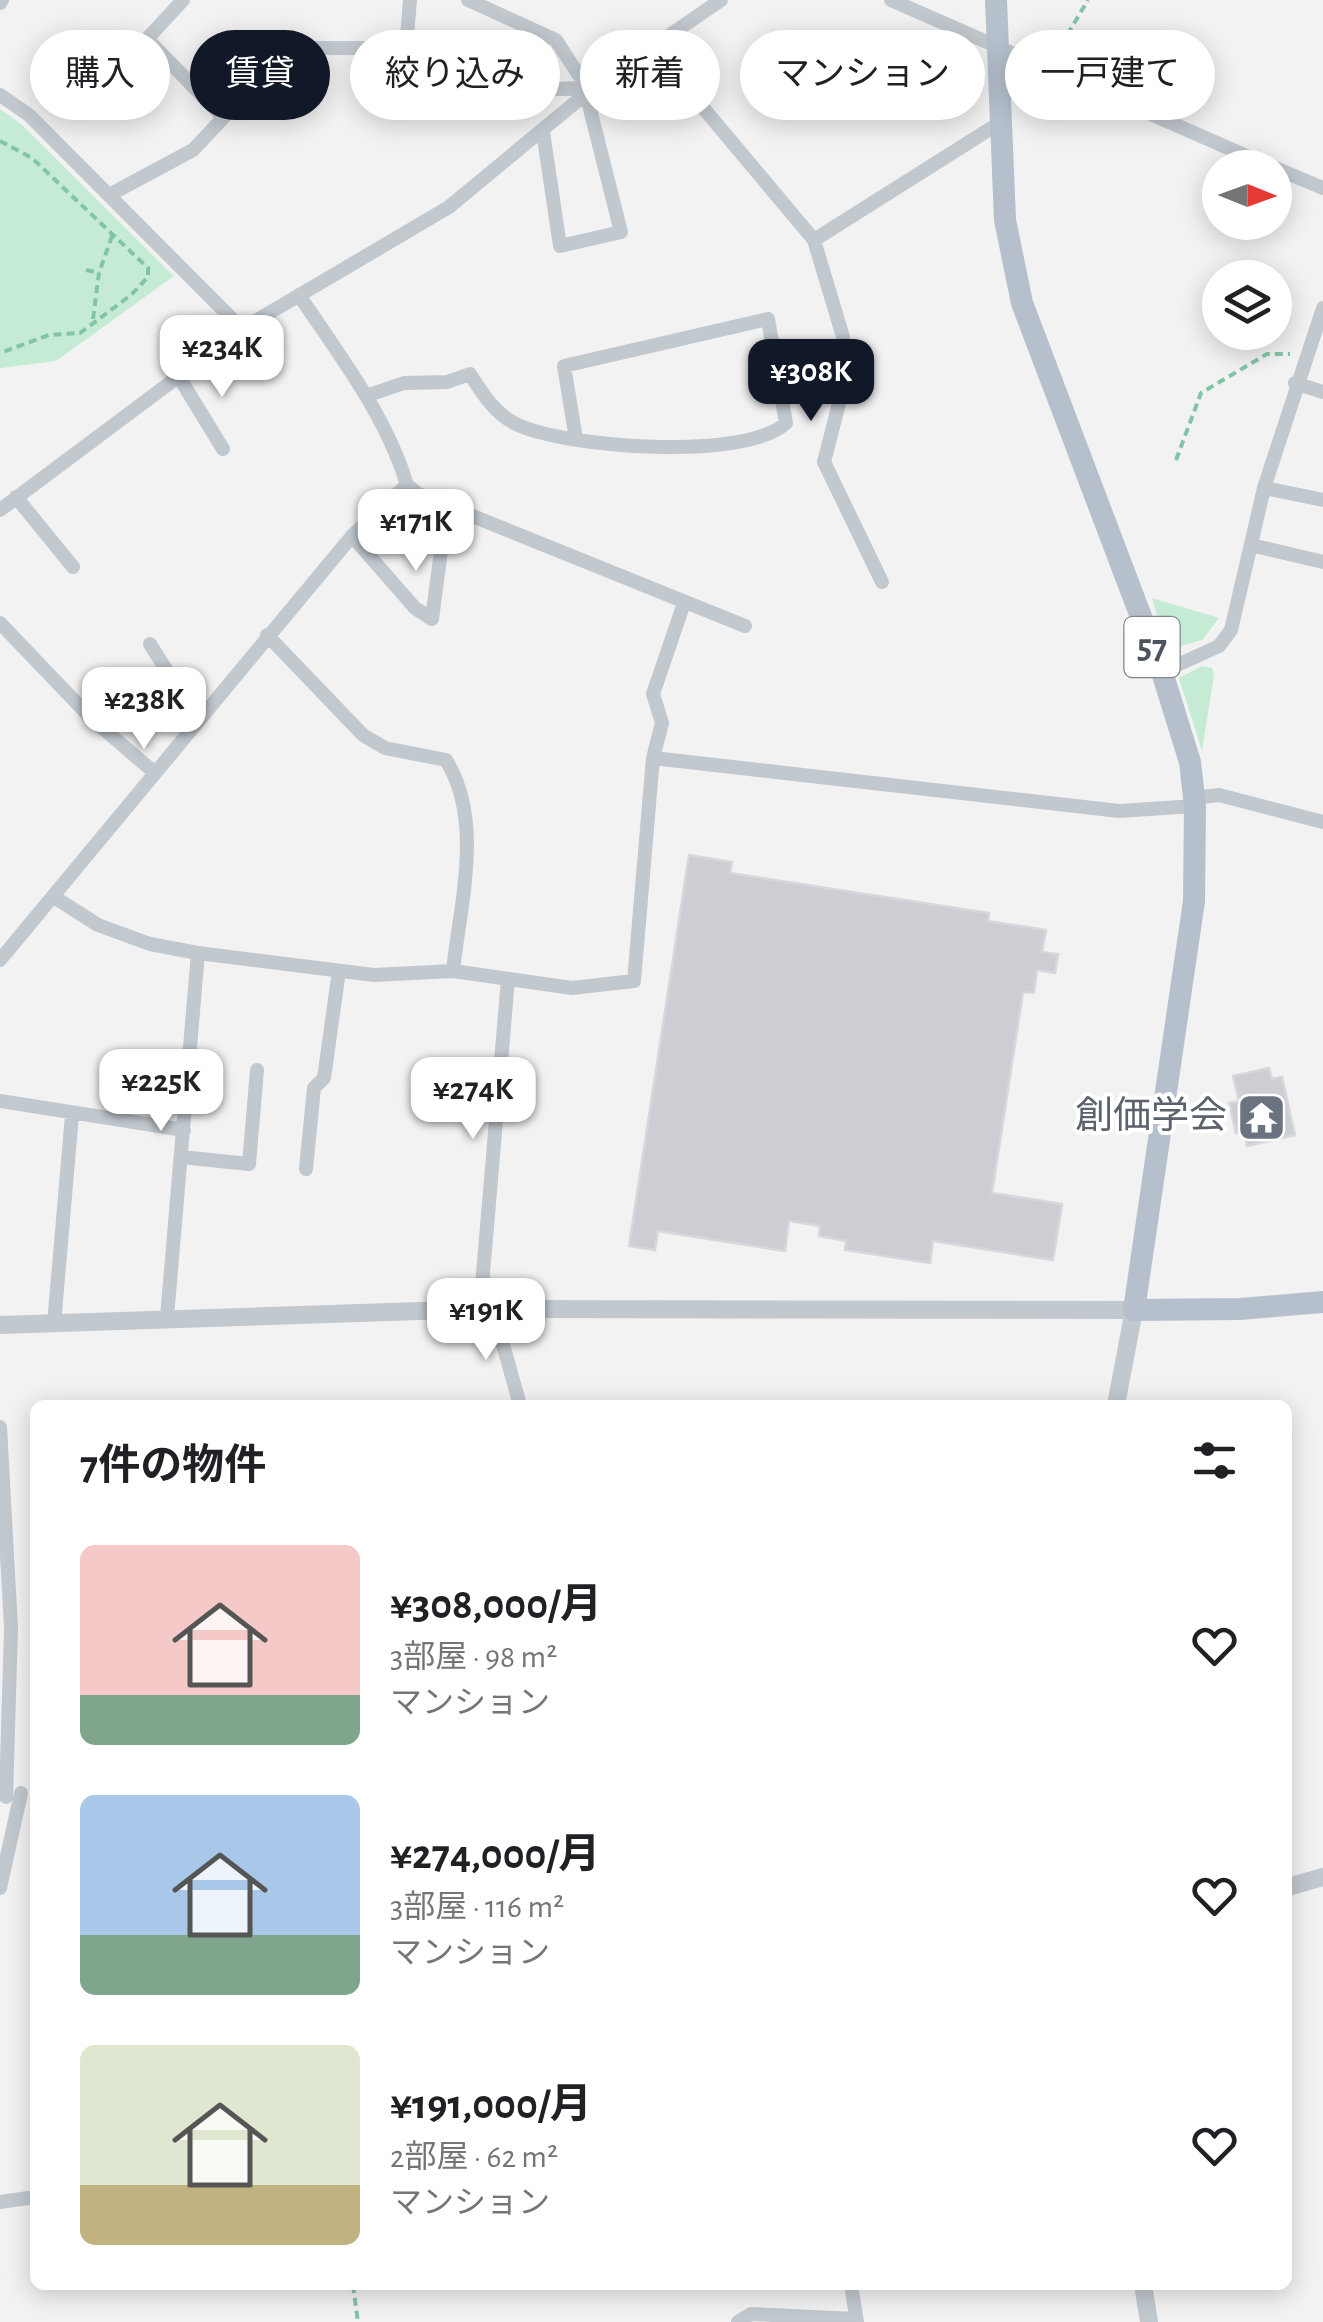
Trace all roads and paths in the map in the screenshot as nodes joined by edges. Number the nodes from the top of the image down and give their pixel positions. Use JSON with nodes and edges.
{"nodes":[{"id":1,"x":183,"y":0,"type":"edge"},
{"id":2,"x":410,"y":0,"type":"edge"},
{"id":3,"x":468,"y":0,"type":"edge"},
{"id":4,"x":721,"y":0,"type":"edge"},
{"id":5,"x":891,"y":0,"type":"edge"},
{"id":6,"x":996,"y":0,"type":"edge"},
{"id":7,"x":1088,"y":0,"type":"edge"},
{"id":8,"x":408,"y":30,"type":"edge"},
{"id":9,"x":678,"y":30,"type":"edge"},
{"id":10,"x":1070,"y":30,"type":"edge"},
{"id":11,"x":999,"y":50,"type":"junction"},
{"id":12,"x":1005,"y":53,"type":"edge"},
{"id":13,"x":580,"y":77,"type":"edge"},
{"id":14,"x":190,"y":83,"type":"edge"},
{"id":15,"x":0,"y":95,"type":"edge"},
{"id":16,"x":580,"y":99,"type":"edge"},
{"id":17,"x":1005,"y":117,"type":"edge"},
{"id":18,"x":221,"y":120,"type":"edge"},
{"id":19,"x":597,"y":120,"type":"edge"},
{"id":20,"x":713,"y":120,"type":"edge"},
{"id":21,"x":1161,"y":120,"type":"edge"},
{"id":22,"x":1001,"y":122,"type":"junction"},
{"id":23,"x":542,"y":132,"type":"junction"},
{"id":24,"x":0,"y":141,"type":"edge"},
{"id":25,"x":1232,"y":150,"type":"edge"},
{"id":26,"x":1292,"y":175,"type":"edge"},
{"id":27,"x":1323,"y":188,"type":"edge"},
{"id":28,"x":110,"y":194,"type":"junction"},
{"id":29,"x":112,"y":236,"type":"junction"},
{"id":30,"x":814,"y":240,"type":"junction"},
{"id":31,"x":86,"y":270,"type":"dead end"},
{"id":32,"x":99,"y":273,"type":"junction"},
{"id":33,"x":299,"y":295,"type":"junction"},
{"id":34,"x":1323,"y":308,"type":"edge"},
{"id":35,"x":93,"y":321,"type":"junction"},
{"id":36,"x":242,"y":329,"type":"junction"},
{"id":37,"x":0,"y":353,"type":"edge"},
{"id":38,"x":1305,"y":354,"type":"junction"},
{"id":39,"x":179,"y":376,"type":"junction"},
{"id":40,"x":1295,"y":383,"type":"junction"},
{"id":41,"x":1323,"y":392,"type":"edge"},
{"id":42,"x":366,"y":396,"type":"junction"},
{"id":43,"x":576,"y":439,"type":"junction"},
{"id":44,"x":224,"y":448,"type":"dead end"},
{"id":45,"x":1176,"y":460,"type":"dead end"},
{"id":46,"x":408,"y":485,"type":"junction"},
{"id":47,"x":1264,"y":488,"type":"junction"},
{"id":48,"x":16,"y":497,"type":"junction"},
{"id":49,"x":1323,"y":500,"type":"edge"},
{"id":50,"x":447,"y":505,"type":"junction"},
{"id":51,"x":0,"y":510,"type":"edge"},
{"id":52,"x":352,"y":536,"type":"junction"},
{"id":53,"x":1251,"y":546,"type":"junction"},
{"id":54,"x":1323,"y":562,"type":"edge"},
{"id":55,"x":74,"y":567,"type":"dead end"},
{"id":56,"x":882,"y":582,"type":"dead end"},
{"id":57,"x":684,"y":602,"type":"junction"},
{"id":58,"x":0,"y":623,"type":"edge"},
{"id":59,"x":746,"y":626,"type":"dead end"},
{"id":60,"x":267,"y":635,"type":"junction"},
{"id":61,"x":150,"y":644,"type":"dead end"},
{"id":62,"x":1162,"y":672,"type":"junction"},
{"id":63,"x":198,"y":720,"type":"junction"},
{"id":64,"x":653,"y":758,"type":"junction"},
{"id":65,"x":155,"y":773,"type":"junction"},
{"id":66,"x":1194,"y":802,"type":"junction"},
{"id":67,"x":1323,"y":822,"type":"edge"},
{"id":68,"x":54,"y":898,"type":"junction"},
{"id":69,"x":198,"y":953,"type":"junction"},
{"id":70,"x":0,"y":960,"type":"edge"},
{"id":71,"x":339,"y":971,"type":"junction"},
{"id":72,"x":453,"y":971,"type":"junction"},
{"id":73,"x":508,"y":979,"type":"junction"},
{"id":74,"x":257,"y":1070,"type":"dead end"},
{"id":75,"x":0,"y":1101,"type":"edge"},
{"id":76,"x":72,"y":1116,"type":"junction"},
{"id":77,"x":184,"y":1130,"type":"junction"},
{"id":78,"x":182,"y":1157,"type":"junction"},
{"id":79,"x":306,"y":1169,"type":"dead end"},
{"id":80,"x":1323,"y":1302,"type":"edge"},
{"id":81,"x":487,"y":1309,"type":"junction"},
{"id":82,"x":1134,"y":1310,"type":"junction"},
{"id":83,"x":167,"y":1317,"type":"junction"},
{"id":84,"x":54,"y":1324,"type":"junction"},
{"id":85,"x":0,"y":1325,"type":"edge"},
{"id":86,"x":518,"y":1400,"type":"edge"},
{"id":87,"x":1117,"y":1400,"type":"edge"},
{"id":88,"x":0,"y":1426,"type":"edge"},
{"id":89,"x":16,"y":1794,"type":"edge"},
{"id":90,"x":1323,"y":1877,"type":"edge"},
{"id":91,"x":1292,"y":1886,"type":"edge"},
{"id":92,"x":0,"y":1888,"type":"edge"},
{"id":93,"x":30,"y":2199,"type":"edge"},
{"id":94,"x":0,"y":2202,"type":"edge"},
{"id":95,"x":354,"y":2290,"type":"edge"},
{"id":96,"x":852,"y":2290,"type":"edge"},
{"id":97,"x":1144,"y":2290,"type":"edge"},
{"id":98,"x":856,"y":2320,"type":"edge"},
{"id":99,"x":358,"y":2322,"type":"edge"},
{"id":100,"x":738,"y":2322,"type":"edge"},
{"id":101,"x":1149,"y":2322,"type":"edge"}],
"edges":[{"from":1,"to":14,"type":"street"},
{"from":2,"to":8,"type":"street"},
{"from":3,"to":13,"type":"street"},
{"from":4,"to":9,"type":"street"},
{"from":5,"to":11,"type":"street"},
{"from":6,"to":11,"type":"main road","number":"57"},
{"from":7,"to":10,"type":"path"},
{"from":11,"to":12,"type":"street"},
{"from":11,"to":22,"type":"main road","number":"57"},
{"from":15,"to":28,"type":"street"},
{"from":16,"to":23,"type":"street"},
{"from":17,"to":22,"type":"path"},
{"from":18,"to":28,"type":"street"},
{"from":19,"to":23,"type":"street"},
{"from":20,"to":30,"type":"street"},
{"from":21,"to":25,"type":"street"},
{"from":22,"to":30,"type":"street"},
{"from":22,"to":62,"type":"main road","number":"57"},
{"from":23,"to":33,"type":"street"},
{"from":24,"to":29,"type":"path"},
{"from":26,"to":27,"type":"street"},
{"from":28,"to":36,"type":"street"},
{"from":29,"to":32,"type":"path"},
{"from":29,"to":35,"type":"path"},
{"from":30,"to":56,"type":"street"},
{"from":31,"to":32,"type":"path"},
{"from":32,"to":35,"type":"path"},
{"from":33,"to":36,"type":"street"},
{"from":33,"to":42,"type":"street"},
{"from":34,"to":38,"type":"street"},
{"from":35,"to":37,"type":"path"},
{"from":36,"to":39,"type":"street"},
{"from":38,"to":40,"type":"street"},
{"from":38,"to":45,"type":"path"},
{"from":39,"to":44,"type":"street"},
{"from":39,"to":48,"type":"street"},
{"from":40,"to":41,"type":"street"},
{"from":40,"to":47,"type":"street"},
{"from":42,"to":43,"type":"street"},
{"from":42,"to":46,"type":"street"},
{"from":43,"to":43,"type":"street"},
{"from":46,"to":50,"type":"street"},
{"from":46,"to":52,"type":"street"},
{"from":47,"to":49,"type":"street"},
{"from":47,"to":53,"type":"street"},
{"from":48,"to":51,"type":"street"},
{"from":48,"to":55,"type":"street"},
{"from":50,"to":52,"type":"street"},
{"from":50,"to":57,"type":"street"},
{"from":52,"to":60,"type":"street"},
{"from":53,"to":54,"type":"street"},
{"from":53,"to":62,"type":"street"},
{"from":57,"to":59,"type":"street"},
{"from":57,"to":64,"type":"street"},
{"from":58,"to":65,"type":"street"},
{"from":60,"to":63,"type":"street"},
{"from":60,"to":72,"type":"street"},
{"from":61,"to":63,"type":"street"},
{"from":62,"to":66,"type":"main road","number":"57"},
{"from":63,"to":65,"type":"street"},
{"from":64,"to":66,"type":"street"},
{"from":64,"to":73,"type":"street"},
{"from":65,"to":68,"type":"street"},
{"from":66,"to":67,"type":"street"},
{"from":66,"to":82,"type":"main road","number":"57"},
{"from":68,"to":69,"type":"street"},
{"from":68,"to":70,"type":"street"},
{"from":69,"to":71,"type":"street"},
{"from":69,"to":77,"type":"street"},
{"from":71,"to":72,"type":"street"},
{"from":71,"to":79,"type":"street"},
{"from":72,"to":73,"type":"street"},
{"from":73,"to":81,"type":"street"},
{"from":74,"to":78,"type":"street"},
{"from":75,"to":76,"type":"street"},
{"from":76,"to":77,"type":"street"},
{"from":76,"to":84,"type":"street"},
{"from":77,"to":78,"type":"street"},
{"from":78,"to":83,"type":"street"},
{"from":80,"to":82,"type":"main road"},
{"from":81,"to":82,"type":"street"},
{"from":81,"to":83,"type":"street"},
{"from":81,"to":86,"type":"street"},
{"from":82,"to":87,"type":"street"},
{"from":83,"to":84,"type":"street"},
{"from":84,"to":85,"type":"street"},
{"from":88,"to":89,"type":"street"},
{"from":89,"to":92,"type":"street"},
{"from":90,"to":91,"type":"street"},
{"from":93,"to":94,"type":"street"},
{"from":95,"to":99,"type":"path"},
{"from":96,"to":98,"type":"street"},
{"from":97,"to":101,"type":"street"},
{"from":98,"to":100,"type":"street"}]}
